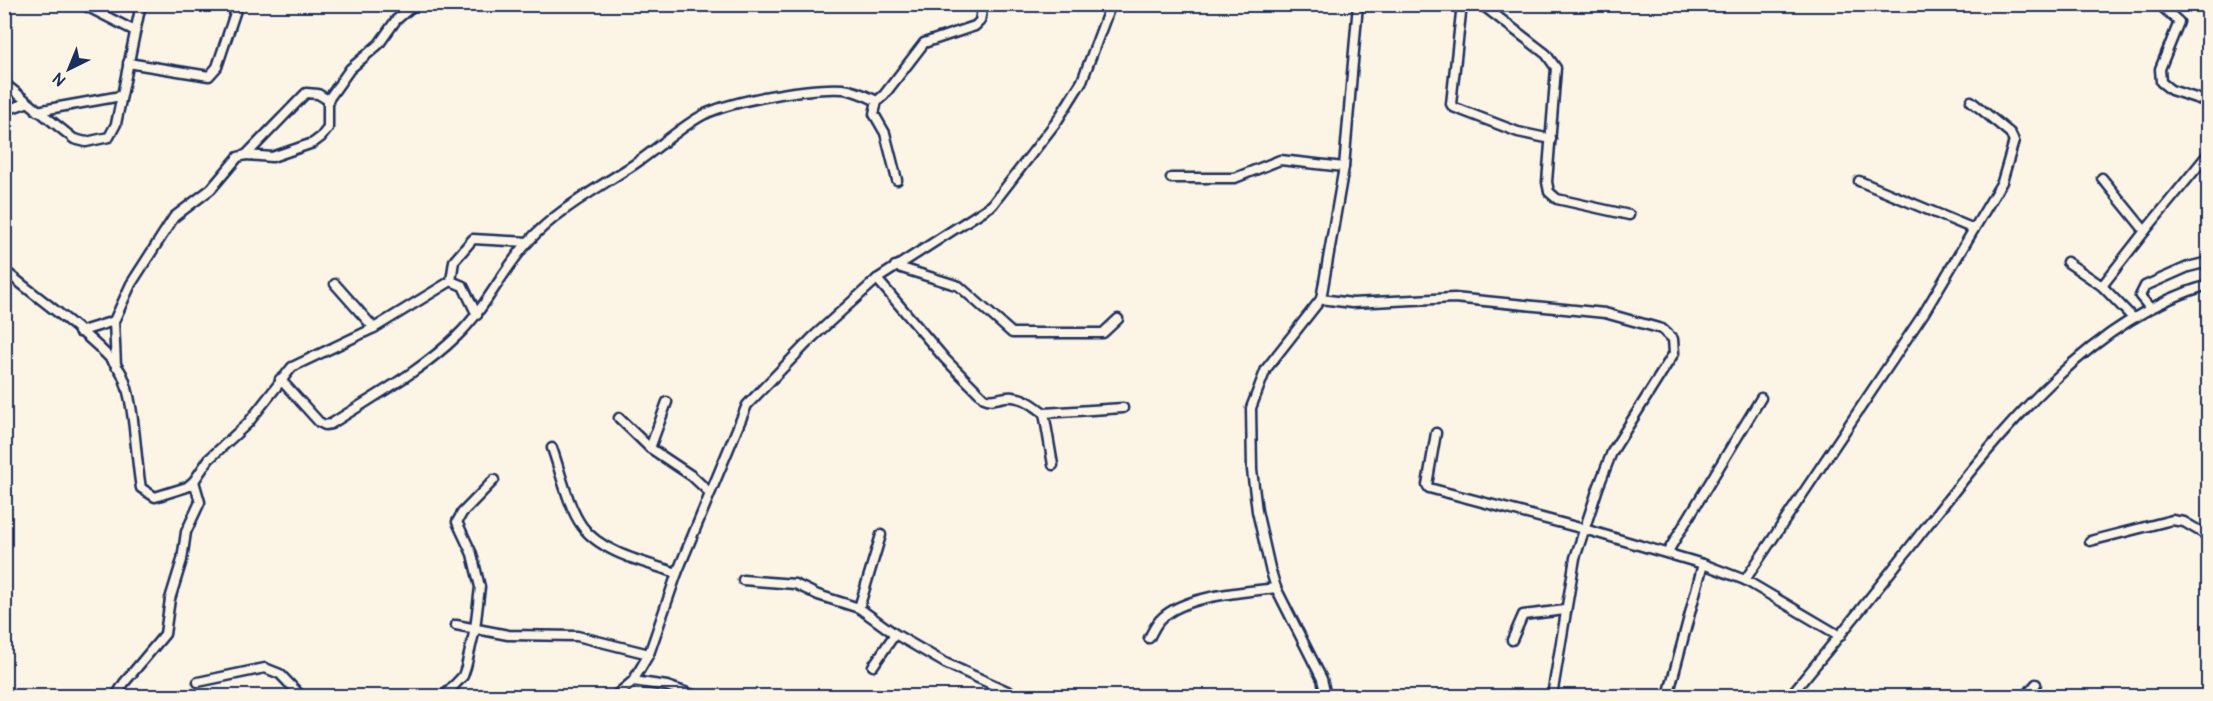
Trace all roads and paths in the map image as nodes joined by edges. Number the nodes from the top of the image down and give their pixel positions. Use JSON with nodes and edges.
{"nodes":[{"id":1,"x":82,"y":4,"type":"edge"},
{"id":2,"x":141,"y":4,"type":"edge"},
{"id":3,"x":238,"y":4,"type":"edge"},
{"id":4,"x":415,"y":4,"type":"edge"},
{"id":5,"x":983,"y":4,"type":"edge"},
{"id":6,"x":1112,"y":4,"type":"edge"},
{"id":7,"x":1358,"y":4,"type":"edge"},
{"id":8,"x":1462,"y":4,"type":"edge"},
{"id":9,"x":1480,"y":4,"type":"edge"},
{"id":10,"x":2159,"y":4,"type":"edge"},
{"id":11,"x":135,"y":30,"type":"junction"},
{"id":12,"x":128,"y":63,"type":"junction"},
{"id":13,"x":4,"y":83,"type":"edge"},
{"id":14,"x":121,"y":96,"type":"junction"},
{"id":15,"x":328,"y":100,"type":"junction"},
{"id":16,"x":877,"y":101,"type":"junction"},
{"id":17,"x":1971,"y":101,"type":"dead end"},
{"id":18,"x":2208,"y":102,"type":"edge"},
{"id":19,"x":26,"y":103,"type":"junction"},
{"id":20,"x":4,"y":111,"type":"edge"},
{"id":21,"x":37,"y":111,"type":"junction"},
{"id":22,"x":1551,"y":139,"type":"junction"},
{"id":23,"x":2208,"y":154,"type":"edge"},
{"id":24,"x":246,"y":155,"type":"junction"},
{"id":25,"x":1344,"y":167,"type":"junction"},
{"id":26,"x":1171,"y":178,"type":"dead end"},
{"id":27,"x":2102,"y":178,"type":"dead end"},
{"id":28,"x":897,"y":180,"type":"dead end"},
{"id":29,"x":1859,"y":182,"type":"dead end"},
{"id":30,"x":1629,"y":215,"type":"dead end"},
{"id":31,"x":1974,"y":229,"type":"junction"},
{"id":32,"x":2145,"y":231,"type":"junction"},
{"id":33,"x":528,"y":242,"type":"junction"},
{"id":34,"x":2067,"y":262,"type":"dead end"},
{"id":35,"x":2208,"y":262,"type":"edge"},
{"id":36,"x":895,"y":266,"type":"junction"},
{"id":37,"x":4,"y":270,"type":"edge"},
{"id":38,"x":877,"y":279,"type":"junction"},
{"id":39,"x":452,"y":282,"type":"junction"},
{"id":40,"x":334,"y":284,"type":"dead end"},
{"id":41,"x":2208,"y":285,"type":"edge"},
{"id":42,"x":2102,"y":286,"type":"junction"},
{"id":43,"x":1321,"y":299,"type":"junction"},
{"id":44,"x":2150,"y":308,"type":"junction"},
{"id":45,"x":477,"y":315,"type":"junction"},
{"id":46,"x":2133,"y":318,"type":"junction"},
{"id":47,"x":1118,"y":319,"type":"dead end"},
{"id":48,"x":114,"y":321,"type":"junction"},
{"id":49,"x":374,"y":328,"type":"junction"},
{"id":50,"x":79,"y":332,"type":"junction"},
{"id":51,"x":116,"y":366,"type":"junction"},
{"id":52,"x":280,"y":379,"type":"junction"},
{"id":53,"x":1761,"y":398,"type":"dead end"},
{"id":54,"x":667,"y":402,"type":"dead end"},
{"id":55,"x":1123,"y":408,"type":"dead end"},
{"id":56,"x":1044,"y":413,"type":"junction"},
{"id":57,"x":619,"y":418,"type":"dead end"},
{"id":58,"x":1436,"y":433,"type":"dead end"},
{"id":59,"x":552,"y":448,"type":"dead end"},
{"id":60,"x":650,"y":448,"type":"junction"},
{"id":61,"x":1053,"y":465,"type":"dead end"},
{"id":62,"x":494,"y":480,"type":"dead end"},
{"id":63,"x":194,"y":481,"type":"junction"},
{"id":64,"x":709,"y":492,"type":"junction"},
{"id":65,"x":1584,"y":529,"type":"junction"},
{"id":66,"x":881,"y":535,"type":"dead end"},
{"id":67,"x":2208,"y":536,"type":"edge"},
{"id":68,"x":2090,"y":541,"type":"dead end"},
{"id":69,"x":1667,"y":553,"type":"junction"},
{"id":70,"x":1703,"y":564,"type":"junction"},
{"id":71,"x":677,"y":573,"type":"junction"},
{"id":72,"x":743,"y":580,"type":"dead end"},
{"id":73,"x":1745,"y":580,"type":"junction"},
{"id":74,"x":1276,"y":588,"type":"junction"},
{"id":75,"x":859,"y":608,"type":"junction"},
{"id":76,"x":1565,"y":610,"type":"junction"},
{"id":77,"x":456,"y":625,"type":"dead end"},
{"id":78,"x":475,"y":630,"type":"junction"},
{"id":79,"x":895,"y":634,"type":"junction"},
{"id":80,"x":1840,"y":636,"type":"junction"},
{"id":81,"x":1149,"y":638,"type":"dead end"},
{"id":82,"x":1512,"y":640,"type":"dead end"},
{"id":83,"x":649,"y":654,"type":"junction"},
{"id":84,"x":873,"y":666,"type":"dead end"},
{"id":85,"x":633,"y":681,"type":"junction"},
{"id":86,"x":198,"y":682,"type":"dead end"},
{"id":87,"x":2036,"y":684,"type":"dead end"},
{"id":88,"x":998,"y":688,"type":"junction"},
{"id":89,"x":116,"y":696,"type":"edge"},
{"id":90,"x":301,"y":696,"type":"edge"},
{"id":91,"x":444,"y":696,"type":"edge"},
{"id":92,"x":615,"y":696,"type":"edge"},
{"id":93,"x":696,"y":696,"type":"edge"},
{"id":94,"x":993,"y":696,"type":"edge"},
{"id":95,"x":1018,"y":696,"type":"edge"},
{"id":96,"x":1326,"y":696,"type":"edge"},
{"id":97,"x":1552,"y":696,"type":"edge"},
{"id":98,"x":1668,"y":696,"type":"edge"},
{"id":99,"x":1790,"y":696,"type":"edge"},
{"id":100,"x":2026,"y":696,"type":"edge"}],
"edges":[{"from":1,"to":11,"type":"street"},
{"from":2,"to":11,"type":"street"},
{"from":3,"to":12,"type":"street"},
{"from":4,"to":15,"type":"street"},
{"from":5,"to":16,"type":"street"},
{"from":6,"to":36,"type":"street"},
{"from":7,"to":25,"type":"street"},
{"from":8,"to":22,"type":"street"},
{"from":9,"to":22,"type":"street"},
{"from":10,"to":18,"type":"street"},
{"from":11,"to":12,"type":"street"},
{"from":12,"to":14,"type":"street"},
{"from":13,"to":19,"type":"street"},
{"from":14,"to":21,"type":"street"},
{"from":14,"to":21,"type":"street"},
{"from":15,"to":24,"type":"street"},
{"from":15,"to":24,"type":"street"},
{"from":16,"to":28,"type":"street"},
{"from":16,"to":33,"type":"street"},
{"from":17,"to":31,"type":"street"},
{"from":19,"to":20,"type":"street"},
{"from":19,"to":21,"type":"street"},
{"from":22,"to":30,"type":"street"},
{"from":23,"to":32,"type":"street"},
{"from":24,"to":48,"type":"street"},
{"from":25,"to":26,"type":"street"},
{"from":25,"to":43,"type":"street"},
{"from":27,"to":32,"type":"street"},
{"from":29,"to":31,"type":"street"},
{"from":31,"to":73,"type":"street"},
{"from":32,"to":42,"type":"street"},
{"from":33,"to":39,"type":"street"},
{"from":33,"to":45,"type":"street"},
{"from":34,"to":42,"type":"street"},
{"from":35,"to":44,"type":"street"},
{"from":36,"to":38,"type":"street"},
{"from":36,"to":47,"type":"street"},
{"from":37,"to":50,"type":"street"},
{"from":38,"to":56,"type":"street"},
{"from":38,"to":64,"type":"street"},
{"from":39,"to":45,"type":"street"},
{"from":39,"to":49,"type":"street"},
{"from":40,"to":49,"type":"street"},
{"from":41,"to":44,"type":"street"},
{"from":42,"to":46,"type":"street"},
{"from":43,"to":65,"type":"street"},
{"from":43,"to":74,"type":"street"},
{"from":44,"to":46,"type":"street"},
{"from":45,"to":52,"type":"street"},
{"from":46,"to":80,"type":"street"},
{"from":48,"to":50,"type":"street"},
{"from":48,"to":51,"type":"street"},
{"from":49,"to":52,"type":"street"},
{"from":50,"to":51,"type":"street"},
{"from":51,"to":63,"type":"street"},
{"from":52,"to":63,"type":"street"},
{"from":53,"to":69,"type":"street"},
{"from":54,"to":60,"type":"street"},
{"from":55,"to":56,"type":"street"},
{"from":56,"to":61,"type":"street"},
{"from":57,"to":60,"type":"street"},
{"from":58,"to":65,"type":"street"},
{"from":59,"to":71,"type":"street"},
{"from":60,"to":64,"type":"street"},
{"from":62,"to":78,"type":"street"},
{"from":63,"to":89,"type":"street"},
{"from":64,"to":71,"type":"street"},
{"from":65,"to":69,"type":"street"},
{"from":65,"to":76,"type":"street"},
{"from":66,"to":75,"type":"street"},
{"from":67,"to":68,"type":"street"},
{"from":69,"to":70,"type":"street"},
{"from":70,"to":73,"type":"street"},
{"from":70,"to":98,"type":"street"},
{"from":71,"to":83,"type":"street"},
{"from":72,"to":75,"type":"street"},
{"from":73,"to":80,"type":"street"},
{"from":74,"to":81,"type":"street"},
{"from":74,"to":96,"type":"street"},
{"from":75,"to":79,"type":"street"},
{"from":76,"to":82,"type":"street"},
{"from":76,"to":97,"type":"street"},
{"from":77,"to":78,"type":"street"},
{"from":78,"to":83,"type":"street"},
{"from":78,"to":91,"type":"street"},
{"from":79,"to":84,"type":"street"},
{"from":79,"to":88,"type":"street"},
{"from":80,"to":99,"type":"street"},
{"from":83,"to":85,"type":"street"},
{"from":85,"to":92,"type":"street"},
{"from":85,"to":93,"type":"street"},
{"from":86,"to":90,"type":"street"},
{"from":87,"to":100,"type":"street"},
{"from":88,"to":94,"type":"street"},
{"from":88,"to":95,"type":"street"}]}
